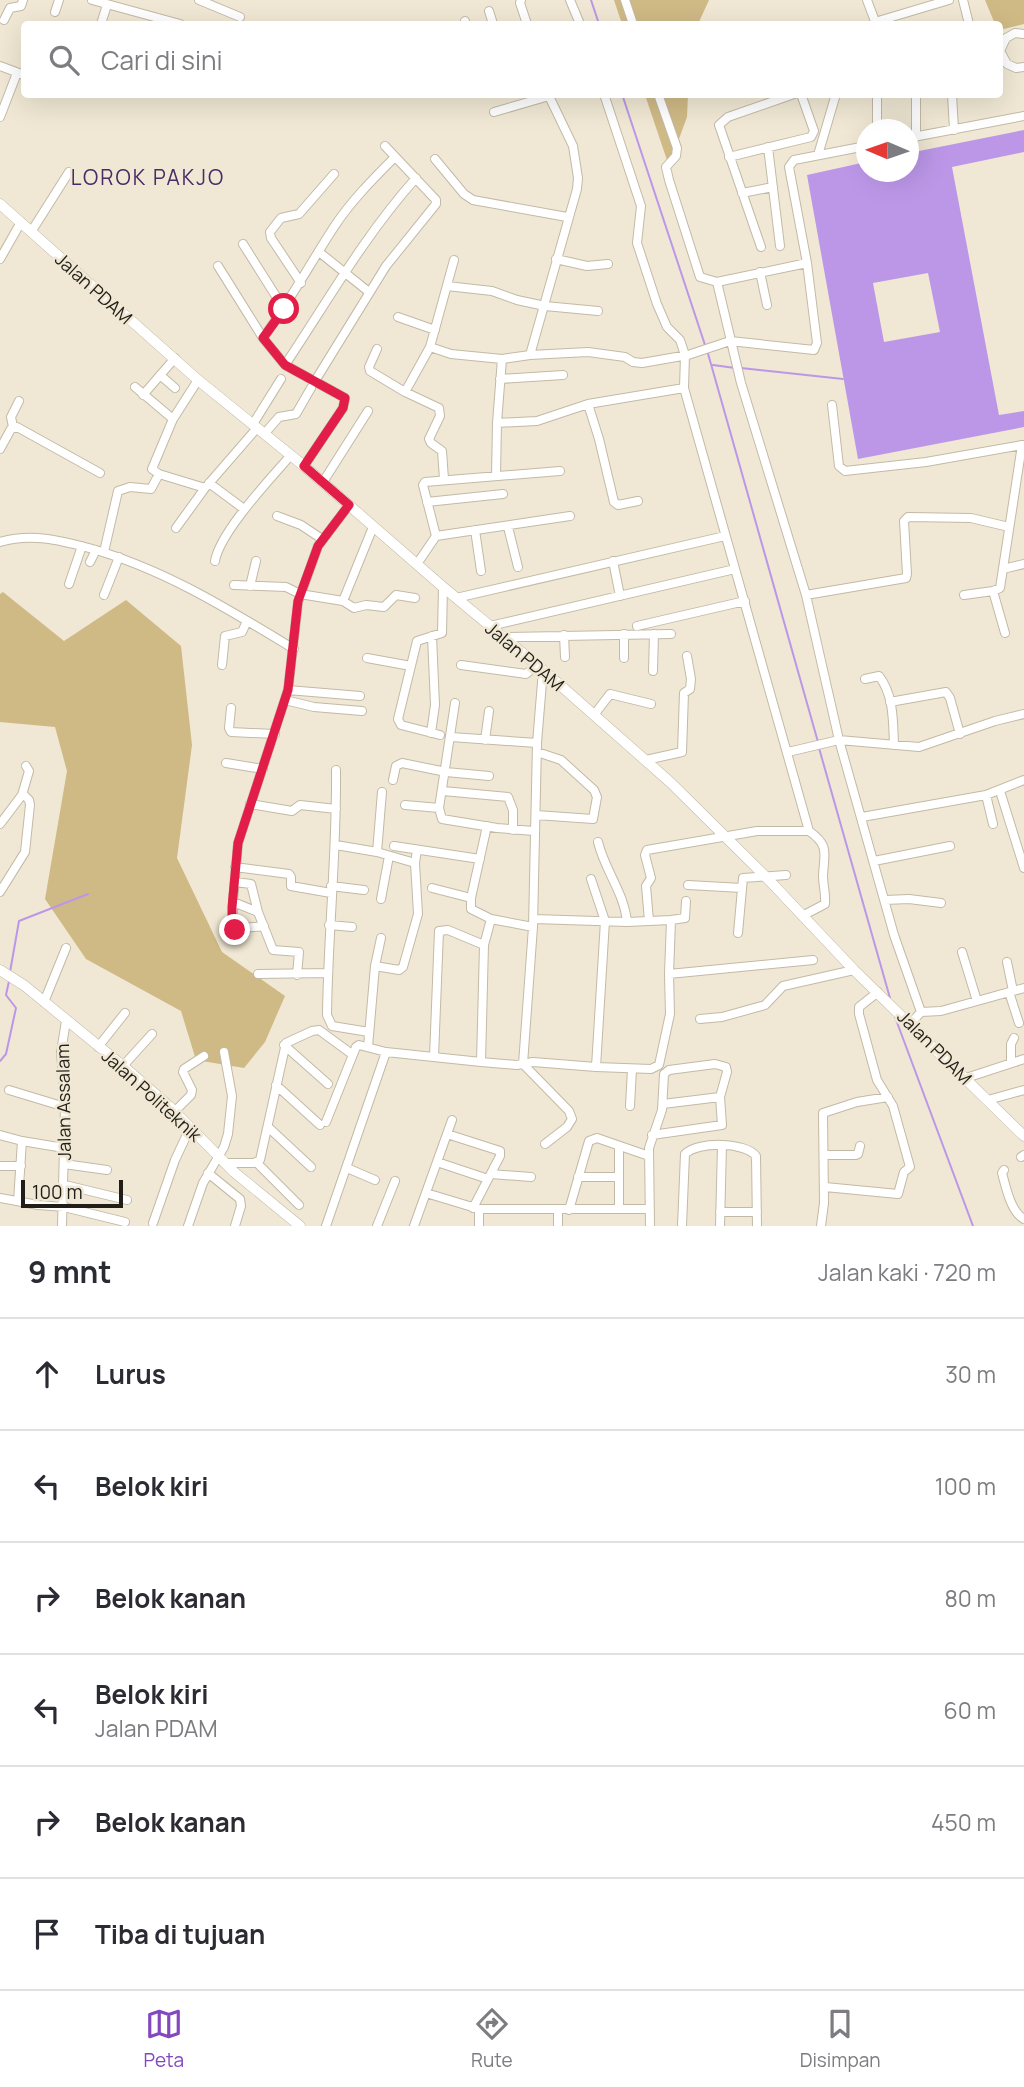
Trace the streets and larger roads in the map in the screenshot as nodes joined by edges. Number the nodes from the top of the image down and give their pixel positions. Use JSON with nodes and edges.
{"nodes":[{"id":1,"x":23,"y":0,"type":"edge"},
{"id":2,"x":59,"y":0,"type":"edge"},
{"id":3,"x":92,"y":0,"type":"edge"},
{"id":4,"x":199,"y":0,"type":"edge"},
{"id":5,"x":521,"y":0,"type":"edge"},
{"id":6,"x":570,"y":0,"type":"edge"},
{"id":7,"x":625,"y":0,"type":"edge"},
{"id":8,"x":867,"y":0,"type":"edge"},
{"id":9,"x":949,"y":0,"type":"edge"},
{"id":10,"x":963,"y":0,"type":"edge"},
{"id":11,"x":920,"y":4,"type":"edge"},
{"id":12,"x":107,"y":5,"type":"junction"},
{"id":13,"x":489,"y":10,"type":"dead end"},
{"id":14,"x":54,"y":12,"type":"dead end"},
{"id":15,"x":240,"y":17,"type":"dead end"},
{"id":16,"x":4,"y":20,"type":"dead end"},
{"id":17,"x":102,"y":21,"type":"edge"},
{"id":18,"x":168,"y":21,"type":"edge"},
{"id":19,"x":492,"y":21,"type":"edge"},
{"id":20,"x":526,"y":21,"type":"edge"},
{"id":21,"x":579,"y":21,"type":"edge"},
{"id":22,"x":632,"y":21,"type":"edge"},
{"id":23,"x":875,"y":21,"type":"edge"},
{"id":24,"x":881,"y":21,"type":"edge"},
{"id":25,"x":969,"y":21,"type":"edge"},
{"id":26,"x":1024,"y":34,"type":"edge"},
{"id":27,"x":1003,"y":38,"type":"edge"},
{"id":28,"x":1003,"y":56,"type":"edge"},
{"id":29,"x":0,"y":66,"type":"edge"},
{"id":30,"x":1024,"y":67,"type":"edge"},
{"id":31,"x":21,"y":74,"type":"edge"},
{"id":32,"x":539,"y":98,"type":"edge"},
{"id":33,"x":550,"y":98,"type":"edge"},
{"id":34,"x":605,"y":98,"type":"edge"},
{"id":35,"x":659,"y":98,"type":"edge"},
{"id":36,"x":783,"y":98,"type":"edge"},
{"id":37,"x":802,"y":98,"type":"edge"},
{"id":38,"x":835,"y":98,"type":"edge"},
{"id":39,"x":877,"y":98,"type":"edge"},
{"id":40,"x":916,"y":98,"type":"edge"},
{"id":41,"x":952,"y":98,"type":"edge"},
{"id":42,"x":494,"y":112,"type":"dead end"},
{"id":43,"x":1024,"y":116,"type":"edge"},
{"id":44,"x":0,"y":117,"type":"edge"},
{"id":45,"x":877,"y":119,"type":"edge"},
{"id":46,"x":914,"y":119,"type":"edge"},
{"id":47,"x":954,"y":130,"type":"junction"},
{"id":48,"x":919,"y":137,"type":"edge"},
{"id":49,"x":384,"y":146,"type":"dead end"},
{"id":50,"x":768,"y":146,"type":"junction"},
{"id":51,"x":856,"y":148,"type":"edge"},
{"id":52,"x":818,"y":155,"type":"junction"},
{"id":53,"x":395,"y":157,"type":"junction"},
{"id":54,"x":729,"y":157,"type":"junction"},
{"id":55,"x":435,"y":159,"type":"dead end"},
{"id":56,"x":69,"y":172,"type":"dead end"},
{"id":57,"x":334,"y":174,"type":"dead end"},
{"id":58,"x":416,"y":178,"type":"junction"},
{"id":59,"x":773,"y":187,"type":"junction"},
{"id":60,"x":742,"y":193,"type":"junction"},
{"id":61,"x":0,"y":204,"type":"edge"},
{"id":62,"x":567,"y":218,"type":"junction"},
{"id":63,"x":21,"y":222,"type":"junction"},
{"id":64,"x":31,"y":232,"type":"junction"},
{"id":65,"x":243,"y":244,"type":"dead end"},
{"id":66,"x":780,"y":246,"type":"dead end"},
{"id":67,"x":761,"y":247,"type":"dead end"},
{"id":68,"x":319,"y":252,"type":"junction"},
{"id":69,"x":0,"y":259,"type":"edge"},
{"id":70,"x":556,"y":259,"type":"junction"},
{"id":71,"x":454,"y":260,"type":"dead end"},
{"id":72,"x":807,"y":263,"type":"junction"},
{"id":73,"x":608,"y":264,"type":"dead end"},
{"id":74,"x":218,"y":266,"type":"dead end"},
{"id":75,"x":760,"y":272,"type":"junction"},
{"id":76,"x":345,"y":273,"type":"junction"},
{"id":77,"x":717,"y":282,"type":"junction"},
{"id":78,"x":300,"y":283,"type":"junction"},
{"id":79,"x":447,"y":286,"type":"junction"},
{"id":80,"x":369,"y":292,"type":"junction"},
{"id":81,"x":767,"y":305,"type":"dead end"},
{"id":82,"x":545,"y":306,"type":"junction"},
{"id":83,"x":284,"y":309,"type":"junction"},
{"id":84,"x":598,"y":311,"type":"dead end"},
{"id":85,"x":398,"y":317,"type":"dead end"},
{"id":86,"x":435,"y":330,"type":"junction"},
{"id":87,"x":263,"y":338,"type":"junction"},
{"id":88,"x":727,"y":342,"type":"junction"},
{"id":89,"x":429,"y":347,"type":"junction"},
{"id":90,"x":377,"y":349,"type":"dead end"},
{"id":91,"x":530,"y":355,"type":"junction"},
{"id":92,"x":686,"y":355,"type":"junction"},
{"id":93,"x":175,"y":358,"type":"junction"},
{"id":94,"x":502,"y":359,"type":"junction"},
{"id":95,"x":285,"y":365,"type":"junction"},
{"id":96,"x":160,"y":375,"type":"junction"},
{"id":97,"x":563,"y":375,"type":"dead end"},
{"id":98,"x":281,"y":379,"type":"dead end"},
{"id":99,"x":500,"y":379,"type":"junction"},
{"id":100,"x":198,"y":380,"type":"junction"},
{"id":101,"x":313,"y":385,"type":"junction"},
{"id":102,"x":135,"y":387,"type":"dead end"},
{"id":103,"x":175,"y":388,"type":"dead end"},
{"id":104,"x":684,"y":388,"type":"junction"},
{"id":105,"x":405,"y":392,"type":"junction"},
{"id":106,"x":143,"y":395,"type":"junction"},
{"id":107,"x":19,"y":401,"type":"dead end"},
{"id":108,"x":588,"y":404,"type":"junction"},
{"id":109,"x":832,"y":405,"type":"dead end"},
{"id":110,"x":368,"y":411,"type":"dead end"},
{"id":111,"x":173,"y":419,"type":"junction"},
{"id":112,"x":497,"y":423,"type":"junction"},
{"id":113,"x":13,"y":427,"type":"junction"},
{"id":114,"x":258,"y":428,"type":"junction"},
{"id":115,"x":1023,"y":445,"type":"edge"},
{"id":116,"x":0,"y":449,"type":"edge"},
{"id":117,"x":291,"y":455,"type":"junction"},
{"id":118,"x":304,"y":466,"type":"junction"},
{"id":119,"x":560,"y":471,"type":"dead end"},
{"id":120,"x":100,"y":473,"type":"dead end"},
{"id":121,"x":159,"y":474,"type":"junction"},
{"id":122,"x":496,"y":476,"type":"junction"},
{"id":123,"x":444,"y":479,"type":"junction"},
{"id":124,"x":323,"y":482,"type":"junction"},
{"id":125,"x":207,"y":486,"type":"junction"},
{"id":126,"x":503,"y":494,"type":"dead end"},
{"id":127,"x":638,"y":500,"type":"dead end"},
{"id":128,"x":426,"y":502,"type":"junction"},
{"id":129,"x":349,"y":505,"type":"junction"},
{"id":130,"x":244,"y":509,"type":"junction"},
{"id":131,"x":277,"y":516,"type":"dead end"},
{"id":132,"x":570,"y":516,"type":"dead end"},
{"id":133,"x":373,"y":527,"type":"junction"},
{"id":134,"x":508,"y":527,"type":"junction"},
{"id":135,"x":1009,"y":527,"type":"junction"},
{"id":136,"x":176,"y":528,"type":"dead end"},
{"id":137,"x":475,"y":530,"type":"junction"},
{"id":138,"x":436,"y":536,"type":"junction"},
{"id":139,"x":725,"y":536,"type":"junction"},
{"id":140,"x":322,"y":539,"type":"junction"},
{"id":141,"x":0,"y":542,"type":"edge"},
{"id":142,"x":82,"y":546,"type":"junction"},
{"id":143,"x":100,"y":551,"type":"junction"},
{"id":144,"x":119,"y":557,"type":"junction"},
{"id":145,"x":215,"y":561,"type":"dead end"},
{"id":146,"x":256,"y":561,"type":"dead end"},
{"id":147,"x":613,"y":561,"type":"junction"},
{"id":148,"x":90,"y":562,"type":"dead end"},
{"id":149,"x":417,"y":564,"type":"junction"},
{"id":150,"x":1024,"y":564,"type":"edge"},
{"id":151,"x":518,"y":567,"type":"dead end"},
{"id":152,"x":736,"y":569,"type":"junction"},
{"id":153,"x":1003,"y":569,"type":"junction"},
{"id":154,"x":481,"y":571,"type":"dead end"},
{"id":155,"x":69,"y":584,"type":"dead end"},
{"id":156,"x":234,"y":585,"type":"dead end"},
{"id":157,"x":250,"y":586,"type":"junction"},
{"id":158,"x":443,"y":587,"type":"junction"},
{"id":159,"x":993,"y":591,"type":"junction"},
{"id":160,"x":300,"y":594,"type":"junction"},
{"id":161,"x":104,"y":595,"type":"dead end"},
{"id":162,"x":806,"y":595,"type":"junction"},
{"id":163,"x":964,"y":595,"type":"dead end"},
{"id":164,"x":620,"y":596,"type":"junction"},
{"id":165,"x":415,"y":598,"type":"dead end"},
{"id":166,"x":456,"y":598,"type":"junction"},
{"id":167,"x":343,"y":601,"type":"junction"},
{"id":168,"x":745,"y":601,"type":"junction"},
{"id":169,"x":247,"y":621,"type":"junction"},
{"id":170,"x":490,"y":626,"type":"junction"},
{"id":171,"x":637,"y":626,"type":"dead end"},
{"id":172,"x":1005,"y":633,"type":"dead end"},
{"id":173,"x":624,"y":634,"type":"junction"},
{"id":174,"x":654,"y":634,"type":"junction"},
{"id":175,"x":671,"y":634,"type":"dead end"},
{"id":176,"x":565,"y":635,"type":"junction"},
{"id":177,"x":432,"y":636,"type":"junction"},
{"id":178,"x":504,"y":637,"type":"junction"},
{"id":179,"x":294,"y":649,"type":"junction"},
{"id":180,"x":687,"y":656,"type":"dead end"},
{"id":181,"x":565,"y":657,"type":"dead end"},
{"id":182,"x":367,"y":658,"type":"dead end"},
{"id":183,"x":624,"y":658,"type":"dead end"},
{"id":184,"x":222,"y":665,"type":"dead end"},
{"id":185,"x":461,"y":665,"type":"dead end"},
{"id":186,"x":411,"y":666,"type":"junction"},
{"id":187,"x":540,"y":667,"type":"junction"},
{"id":188,"x":653,"y":671,"type":"dead end"},
{"id":189,"x":865,"y":679,"type":"dead end"},
{"id":190,"x":288,"y":690,"type":"junction"},
{"id":191,"x":360,"y":696,"type":"dead end"},
{"id":192,"x":285,"y":700,"type":"junction"},
{"id":193,"x":890,"y":702,"type":"junction"},
{"id":194,"x":456,"y":704,"type":"dead end"},
{"id":195,"x":651,"y":705,"type":"dead end"},
{"id":196,"x":231,"y":708,"type":"dead end"},
{"id":197,"x":362,"y":711,"type":"dead end"},
{"id":198,"x":489,"y":712,"type":"dead end"},
{"id":199,"x":1024,"y":714,"type":"edge"},
{"id":200,"x":594,"y":715,"type":"junction"},
{"id":201,"x":275,"y":734,"type":"junction"},
{"id":202,"x":960,"y":734,"type":"junction"},
{"id":203,"x":451,"y":737,"type":"junction"},
{"id":204,"x":485,"y":740,"type":"junction"},
{"id":205,"x":839,"y":740,"type":"junction"},
{"id":206,"x":894,"y":745,"type":"junction"},
{"id":207,"x":537,"y":747,"type":"junction"},
{"id":208,"x":788,"y":752,"type":"junction"},
{"id":209,"x":646,"y":760,"type":"junction"},
{"id":210,"x":226,"y":763,"type":"dead end"},
{"id":211,"x":26,"y":766,"type":"dead end"},
{"id":212,"x":263,"y":769,"type":"junction"},
{"id":213,"x":336,"y":770,"type":"dead end"},
{"id":214,"x":446,"y":772,"type":"junction"},
{"id":215,"x":489,"y":776,"type":"dead end"},
{"id":216,"x":393,"y":780,"type":"dead end"},
{"id":217,"x":1024,"y":780,"type":"edge"},
{"id":218,"x":443,"y":790,"type":"junction"},
{"id":219,"x":1000,"y":791,"type":"junction"},
{"id":220,"x":382,"y":792,"type":"dead end"},
{"id":221,"x":23,"y":794,"type":"junction"},
{"id":222,"x":986,"y":795,"type":"junction"},
{"id":223,"x":250,"y":804,"type":"junction"},
{"id":224,"x":405,"y":805,"type":"dead end"},
{"id":225,"x":439,"y":808,"type":"junction"},
{"id":226,"x":336,"y":809,"type":"junction"},
{"id":227,"x":536,"y":816,"type":"junction"},
{"id":228,"x":862,"y":817,"type":"junction"},
{"id":229,"x":0,"y":824,"type":"edge"},
{"id":230,"x":993,"y":824,"type":"dead end"},
{"id":231,"x":487,"y":826,"type":"junction"},
{"id":232,"x":513,"y":830,"type":"junction"},
{"id":233,"x":534,"y":831,"type":"junction"},
{"id":234,"x":809,"y":831,"type":"junction"},
{"id":235,"x":727,"y":837,"type":"junction"},
{"id":236,"x":598,"y":842,"type":"dead end"},
{"id":237,"x":336,"y":845,"type":"junction"},
{"id":238,"x":394,"y":846,"type":"dead end"},
{"id":239,"x":950,"y":846,"type":"dead end"},
{"id":240,"x":417,"y":850,"type":"junction"},
{"id":241,"x":377,"y":852,"type":"junction"},
{"id":242,"x":389,"y":856,"type":"junction"},
{"id":243,"x":480,"y":859,"type":"junction"},
{"id":244,"x":874,"y":861,"type":"junction"},
{"id":245,"x":415,"y":863,"type":"junction"},
{"id":246,"x":235,"y":867,"type":"junction"},
{"id":247,"x":1024,"y":868,"type":"edge"},
{"id":248,"x":786,"y":875,"type":"dead end"},
{"id":249,"x":765,"y":876,"type":"junction"},
{"id":250,"x":591,"y":879,"type":"dead end"},
{"id":251,"x":235,"y":882,"type":"junction"},
{"id":252,"x":688,"y":886,"type":"dead end"},
{"id":253,"x":432,"y":888,"type":"dead end"},
{"id":254,"x":742,"y":888,"type":"junction"},
{"id":255,"x":1,"y":890,"type":"edge"},
{"id":256,"x":331,"y":890,"type":"junction"},
{"id":257,"x":364,"y":890,"type":"dead end"},
{"id":258,"x":471,"y":898,"type":"junction"},
{"id":259,"x":381,"y":899,"type":"dead end"},
{"id":260,"x":686,"y":901,"type":"dead end"},
{"id":261,"x":885,"y":901,"type":"junction"},
{"id":262,"x":233,"y":902,"type":"junction"},
{"id":263,"x":941,"y":903,"type":"dead end"},
{"id":264,"x":258,"y":912,"type":"junction"},
{"id":265,"x":802,"y":916,"type":"junction"},
{"id":266,"x":491,"y":919,"type":"junction"},
{"id":267,"x":671,"y":920,"type":"junction"},
{"id":268,"x":605,"y":921,"type":"junction"},
{"id":269,"x":627,"y":922,"type":"junction"},
{"id":270,"x":649,"y":922,"type":"junction"},
{"id":271,"x":533,"y":923,"type":"junction"},
{"id":272,"x":329,"y":925,"type":"junction"},
{"id":273,"x":264,"y":926,"type":"junction"},
{"id":274,"x":352,"y":927,"type":"dead end"},
{"id":275,"x":738,"y":933,"type":"dead end"},
{"id":276,"x":381,"y":938,"type":"dead end"},
{"id":277,"x":484,"y":945,"type":"junction"},
{"id":278,"x":66,"y":948,"type":"dead end"},
{"id":279,"x":962,"y":952,"type":"dead end"},
{"id":280,"x":813,"y":960,"type":"dead end"},
{"id":281,"x":1007,"y":962,"type":"dead end"},
{"id":282,"x":375,"y":966,"type":"junction"},
{"id":283,"x":854,"y":970,"type":"junction"},
{"id":284,"x":6,"y":973,"type":"edge"},
{"id":285,"x":327,"y":973,"type":"junction"},
{"id":286,"x":258,"y":974,"type":"dead end"},
{"id":287,"x":669,"y":974,"type":"junction"},
{"id":288,"x":297,"y":975,"type":"junction"},
{"id":289,"x":1024,"y":988,"type":"edge"},
{"id":290,"x":1011,"y":991,"type":"junction"},
{"id":291,"x":881,"y":994,"type":"junction"},
{"id":292,"x":976,"y":1001,"type":"junction"},
{"id":293,"x":44,"y":1002,"type":"junction"},
{"id":294,"x":921,"y":1012,"type":"junction"},
{"id":295,"x":125,"y":1013,"type":"dead end"},
{"id":296,"x":700,"y":1020,"type":"dead end"},
{"id":297,"x":66,"y":1021,"type":"junction"},
{"id":298,"x":1019,"y":1023,"type":"dead end"},
{"id":299,"x":910,"y":1024,"type":"junction"},
{"id":300,"x":369,"y":1032,"type":"junction"},
{"id":301,"x":152,"y":1034,"type":"dead end"},
{"id":302,"x":1014,"y":1038,"type":"dead end"},
{"id":303,"x":284,"y":1045,"type":"junction"},
{"id":304,"x":98,"y":1047,"type":"junction"},
{"id":305,"x":368,"y":1047,"type":"junction"},
{"id":306,"x":224,"y":1052,"type":"dead end"},
{"id":307,"x":348,"y":1052,"type":"dead end"},
{"id":308,"x":386,"y":1052,"type":"junction"},
{"id":309,"x":204,"y":1056,"type":"dead end"},
{"id":310,"x":434,"y":1057,"type":"junction"},
{"id":311,"x":1024,"y":1059,"type":"edge"},
{"id":312,"x":481,"y":1062,"type":"junction"},
{"id":313,"x":1012,"y":1063,"type":"junction"},
{"id":314,"x":523,"y":1064,"type":"junction"},
{"id":315,"x":123,"y":1066,"type":"junction"},
{"id":316,"x":596,"y":1067,"type":"junction"},
{"id":317,"x":632,"y":1069,"type":"junction"},
{"id":318,"x":966,"y":1078,"type":"junction"},
{"id":319,"x":328,"y":1084,"type":"dead end"},
{"id":320,"x":276,"y":1085,"type":"junction"},
{"id":321,"x":9,"y":1090,"type":"dead end"},
{"id":322,"x":1024,"y":1090,"type":"edge"},
{"id":323,"x":720,"y":1097,"type":"junction"},
{"id":324,"x":888,"y":1097,"type":"junction"},
{"id":325,"x":988,"y":1100,"type":"junction"},
{"id":326,"x":663,"y":1104,"type":"junction"},
{"id":327,"x":630,"y":1105,"type":"dead end"},
{"id":328,"x":65,"y":1107,"type":"junction"},
{"id":329,"x":174,"y":1112,"type":"junction"},
{"id":330,"x":452,"y":1121,"type":"dead end"},
{"id":331,"x":1019,"y":1125,"type":"edge"},
{"id":332,"x":268,"y":1127,"type":"junction"},
{"id":333,"x":190,"y":1128,"type":"junction"},
{"id":334,"x":447,"y":1134,"type":"junction"},
{"id":335,"x":0,"y":1135,"type":"edge"},
{"id":336,"x":652,"y":1135,"type":"junction"},
{"id":337,"x":1024,"y":1136,"type":"edge"},
{"id":338,"x":22,"y":1141,"type":"junction"},
{"id":339,"x":545,"y":1144,"type":"dead end"},
{"id":340,"x":722,"y":1145,"type":"junction"},
{"id":341,"x":620,"y":1146,"type":"junction"},
{"id":342,"x":860,"y":1146,"type":"dead end"},
{"id":343,"x":64,"y":1148,"type":"junction"},
{"id":344,"x":824,"y":1155,"type":"junction"},
{"id":345,"x":649,"y":1156,"type":"junction"},
{"id":346,"x":221,"y":1160,"type":"junction"},
{"id":347,"x":437,"y":1162,"type":"junction"},
{"id":348,"x":257,"y":1163,"type":"junction"},
{"id":349,"x":64,"y":1164,"type":"junction"},
{"id":350,"x":0,"y":1166,"type":"edge"},
{"id":351,"x":21,"y":1166,"type":"junction"},
{"id":352,"x":312,"y":1167,"type":"dead end"},
{"id":353,"x":347,"y":1168,"type":"junction"},
{"id":354,"x":107,"y":1170,"type":"dead end"},
{"id":355,"x":1004,"y":1170,"type":"dead end"},
{"id":356,"x":208,"y":1173,"type":"junction"},
{"id":357,"x":490,"y":1177,"type":"junction"},
{"id":358,"x":531,"y":1177,"type":"dead end"},
{"id":359,"x":578,"y":1177,"type":"junction"},
{"id":360,"x":619,"y":1177,"type":"junction"},
{"id":361,"x":375,"y":1180,"type":"dead end"},
{"id":362,"x":396,"y":1181,"type":"dead end"},
{"id":363,"x":65,"y":1185,"type":"junction"},
{"id":364,"x":825,"y":1187,"type":"junction"},
{"id":365,"x":426,"y":1194,"type":"junction"},
{"id":366,"x":0,"y":1198,"type":"edge"},
{"id":367,"x":127,"y":1200,"type":"dead end"},
{"id":368,"x":18,"y":1201,"type":"junction"},
{"id":369,"x":299,"y":1205,"type":"dead end"},
{"id":370,"x":64,"y":1207,"type":"junction"},
{"id":371,"x":476,"y":1209,"type":"junction"},
{"id":372,"x":619,"y":1209,"type":"junction"},
{"id":373,"x":650,"y":1209,"type":"junction"},
{"id":374,"x":558,"y":1210,"type":"junction"},
{"id":375,"x":569,"y":1210,"type":"junction"},
{"id":376,"x":719,"y":1212,"type":"junction"},
{"id":377,"x":757,"y":1212,"type":"junction"},
{"id":378,"x":1024,"y":1219,"type":"edge"},
{"id":379,"x":125,"y":1222,"type":"dead end"},
{"id":380,"x":153,"y":1223,"type":"dead end"},
{"id":381,"x":62,"y":1226,"type":"edge"},
{"id":382,"x":188,"y":1226,"type":"edge"},
{"id":383,"x":235,"y":1226,"type":"edge"},
{"id":384,"x":300,"y":1226,"type":"edge"},
{"id":385,"x":326,"y":1226,"type":"edge"},
{"id":386,"x":377,"y":1226,"type":"edge"},
{"id":387,"x":414,"y":1226,"type":"edge"},
{"id":388,"x":479,"y":1226,"type":"edge"},
{"id":389,"x":558,"y":1226,"type":"edge"},
{"id":390,"x":650,"y":1226,"type":"edge"},
{"id":391,"x":682,"y":1226,"type":"edge"},
{"id":392,"x":719,"y":1226,"type":"edge"},
{"id":393,"x":757,"y":1226,"type":"edge"},
{"id":394,"x":821,"y":1226,"type":"edge"}],
"edges":[{"from":1,"to":16,"type":"street"},
{"from":2,"to":14,"type":"street"},
{"from":3,"to":12,"type":"street"},
{"from":4,"to":15,"type":"street"},
{"from":5,"to":20,"type":"street"},
{"from":6,"to":21,"type":"street"},
{"from":7,"to":22,"type":"street"},
{"from":8,"to":23,"type":"street"},
{"from":9,"to":11,"type":"street"},
{"from":10,"to":25,"type":"street"},
{"from":11,"to":24,"type":"street"},
{"from":12,"to":17,"type":"street"},
{"from":12,"to":18,"type":"street"},
{"from":13,"to":19,"type":"street"},
{"from":26,"to":27,"type":"street"},
{"from":28,"to":30,"type":"street"},
{"from":29,"to":31,"type":"street"},
{"from":31,"to":44,"type":"street"},
{"from":32,"to":42,"type":"street"},
{"from":33,"to":62,"type":"street"},
{"from":34,"to":92,"type":"street"},
{"from":35,"to":77,"type":"street"},
{"from":36,"to":54,"type":"street"},
{"from":37,"to":50,"type":"street"},
{"from":38,"to":52,"type":"street"},
{"from":39,"to":45,"type":"street"},
{"from":40,"to":46,"type":"street"},
{"from":41,"to":47,"type":"street"},
{"from":43,"to":47,"type":"street"},
{"from":47,"to":48,"type":"street"},
{"from":49,"to":53,"type":"street"},
{"from":50,"to":54,"type":"street"},
{"from":50,"to":59,"type":"street"},
{"from":51,"to":52,"type":"street"},
{"from":52,"to":72,"type":"street"},
{"from":53,"to":58,"type":"street"},
{"from":53,"to":68,"type":"street"},
{"from":54,"to":60,"type":"street"},
{"from":55,"to":62,"type":"street"},
{"from":56,"to":64,"type":"street"},
{"from":57,"to":78,"type":"street"},
{"from":58,"to":76,"type":"street"},
{"from":58,"to":80,"type":"street"},
{"from":59,"to":60,"type":"street"},
{"from":59,"to":66,"type":"street"},
{"from":60,"to":67,"type":"street"},
{"from":61,"to":63,"type":"street","name":"Jalan PDAM"},
{"from":62,"to":70,"type":"street"},
{"from":63,"to":64,"type":"street","name":"Jalan PDAM"},
{"from":63,"to":69,"type":"street"},
{"from":64,"to":93,"type":"street","name":"Jalan PDAM"},
{"from":65,"to":83,"type":"street"},
{"from":68,"to":76,"type":"street"},
{"from":68,"to":78,"type":"street"},
{"from":70,"to":73,"type":"street"},
{"from":70,"to":82,"type":"street"},
{"from":71,"to":79,"type":"street"},
{"from":72,"to":75,"type":"street"},
{"from":72,"to":88,"type":"street"},
{"from":74,"to":87,"type":"street"},
{"from":75,"to":77,"type":"street"},
{"from":75,"to":81,"type":"street"},
{"from":76,"to":80,"type":"street"},
{"from":76,"to":95,"type":"street"},
{"from":77,"to":88,"type":"street"},
{"from":78,"to":83,"type":"street"},
{"from":79,"to":82,"type":"street"},
{"from":79,"to":86,"type":"street"},
{"from":80,"to":101,"type":"street"},
{"from":82,"to":84,"type":"street"},
{"from":82,"to":91,"type":"street"},
{"from":83,"to":87,"type":"street"},
{"from":85,"to":86,"type":"street"},
{"from":86,"to":89,"type":"street"},
{"from":87,"to":95,"type":"street"},
{"from":88,"to":92,"type":"street"},
{"from":88,"to":162,"type":"street"},
{"from":89,"to":94,"type":"street"},
{"from":89,"to":105,"type":"street"},
{"from":90,"to":105,"type":"street"},
{"from":91,"to":92,"type":"street"},
{"from":91,"to":94,"type":"street"},
{"from":92,"to":104,"type":"street"},
{"from":93,"to":96,"type":"street"},
{"from":93,"to":100,"type":"street","name":"Jalan PDAM"},
{"from":94,"to":99,"type":"street"},
{"from":95,"to":101,"type":"street"},
{"from":96,"to":103,"type":"street"},
{"from":96,"to":106,"type":"street"},
{"from":97,"to":99,"type":"street"},
{"from":98,"to":114,"type":"street"},
{"from":99,"to":112,"type":"street"},
{"from":100,"to":111,"type":"street"},
{"from":100,"to":114,"type":"street","name":"Jalan PDAM"},
{"from":101,"to":114,"type":"street"},
{"from":101,"to":118,"type":"street"},
{"from":102,"to":106,"type":"street"},
{"from":104,"to":108,"type":"street"},
{"from":104,"to":139,"type":"street"},
{"from":105,"to":123,"type":"street"},
{"from":106,"to":111,"type":"street"},
{"from":107,"to":113,"type":"street"},
{"from":108,"to":112,"type":"street"},
{"from":108,"to":127,"type":"street"},
{"from":109,"to":115,"type":"street"},
{"from":110,"to":124,"type":"street"},
{"from":111,"to":121,"type":"street"},
{"from":112,"to":122,"type":"street"},
{"from":113,"to":116,"type":"street"},
{"from":113,"to":120,"type":"street"},
{"from":114,"to":117,"type":"street","name":"Jalan PDAM"},
{"from":114,"to":125,"type":"street"},
{"from":115,"to":135,"type":"street"},
{"from":117,"to":118,"type":"street","name":"Jalan PDAM"},
{"from":117,"to":130,"type":"street"},
{"from":118,"to":124,"type":"street","name":"Jalan PDAM"},
{"from":119,"to":122,"type":"street"},
{"from":121,"to":125,"type":"street"},
{"from":121,"to":143,"type":"street"},
{"from":122,"to":123,"type":"street"},
{"from":123,"to":128,"type":"street"},
{"from":124,"to":129,"type":"street","name":"Jalan PDAM"},
{"from":125,"to":130,"type":"street"},
{"from":125,"to":136,"type":"street"},
{"from":126,"to":128,"type":"street"},
{"from":128,"to":138,"type":"street"},
{"from":129,"to":133,"type":"street","name":"Jalan PDAM"},
{"from":129,"to":140,"type":"street"},
{"from":130,"to":145,"type":"street"},
{"from":131,"to":140,"type":"street"},
{"from":132,"to":134,"type":"street"},
{"from":133,"to":149,"type":"street","name":"Jalan PDAM"},
{"from":133,"to":167,"type":"street"},
{"from":134,"to":137,"type":"street"},
{"from":134,"to":151,"type":"street"},
{"from":135,"to":153,"type":"street"},
{"from":135,"to":162,"type":"street"},
{"from":137,"to":138,"type":"street"},
{"from":137,"to":154,"type":"street"},
{"from":138,"to":149,"type":"street"},
{"from":139,"to":147,"type":"street"},
{"from":139,"to":152,"type":"street"},
{"from":140,"to":160,"type":"street"},
{"from":141,"to":142,"type":"street"},
{"from":142,"to":143,"type":"street"},
{"from":142,"to":155,"type":"street"},
{"from":143,"to":144,"type":"street"},
{"from":143,"to":148,"type":"street"},
{"from":144,"to":161,"type":"street"},
{"from":144,"to":169,"type":"street"},
{"from":146,"to":157,"type":"street"},
{"from":147,"to":164,"type":"street"},
{"from":147,"to":166,"type":"street"},
{"from":149,"to":158,"type":"street","name":"Jalan PDAM"},
{"from":150,"to":153,"type":"street"},
{"from":152,"to":164,"type":"street"},
{"from":152,"to":168,"type":"street"},
{"from":153,"to":159,"type":"street"},
{"from":156,"to":157,"type":"street"},
{"from":157,"to":160,"type":"street"},
{"from":158,"to":166,"type":"street","name":"Jalan PDAM"},
{"from":158,"to":177,"type":"street"},
{"from":159,"to":163,"type":"street"},
{"from":159,"to":172,"type":"street"},
{"from":160,"to":167,"type":"street"},
{"from":160,"to":179,"type":"street"},
{"from":162,"to":205,"type":"street"},
{"from":164,"to":170,"type":"street"},
{"from":165,"to":167,"type":"street"},
{"from":166,"to":170,"type":"street","name":"Jalan PDAM"},
{"from":168,"to":171,"type":"street"},
{"from":168,"to":208,"type":"street"},
{"from":169,"to":179,"type":"street"},
{"from":169,"to":184,"type":"street"},
{"from":170,"to":178,"type":"street","name":"Jalan PDAM"},
{"from":173,"to":174,"type":"street"},
{"from":173,"to":176,"type":"street"},
{"from":173,"to":183,"type":"street"},
{"from":174,"to":175,"type":"street"},
{"from":174,"to":188,"type":"street"},
{"from":176,"to":178,"type":"street"},
{"from":176,"to":181,"type":"street"},
{"from":177,"to":186,"type":"street"},
{"from":177,"to":186,"type":"street"},
{"from":178,"to":187,"type":"street","name":"Jalan PDAM"},
{"from":179,"to":190,"type":"street"},
{"from":180,"to":209,"type":"street"},
{"from":182,"to":186,"type":"street"},
{"from":185,"to":187,"type":"street"},
{"from":187,"to":200,"type":"street","name":"Jalan PDAM"},
{"from":187,"to":207,"type":"street"},
{"from":189,"to":193,"type":"street"},
{"from":190,"to":191,"type":"street"},
{"from":190,"to":192,"type":"street"},
{"from":192,"to":197,"type":"street"},
{"from":192,"to":201,"type":"street"},
{"from":193,"to":202,"type":"street"},
{"from":193,"to":206,"type":"street"},
{"from":194,"to":203,"type":"street"},
{"from":195,"to":200,"type":"street"},
{"from":196,"to":201,"type":"street"},
{"from":198,"to":204,"type":"street"},
{"from":199,"to":202,"type":"street"},
{"from":200,"to":209,"type":"street","name":"Jalan PDAM"},
{"from":201,"to":212,"type":"street"},
{"from":202,"to":206,"type":"street"},
{"from":203,"to":204,"type":"street"},
{"from":203,"to":214,"type":"street"},
{"from":204,"to":207,"type":"street"},
{"from":205,"to":206,"type":"street"},
{"from":205,"to":208,"type":"street"},
{"from":205,"to":228,"type":"street"},
{"from":207,"to":227,"type":"street"},
{"from":207,"to":227,"type":"street"},
{"from":208,"to":234,"type":"street"},
{"from":209,"to":235,"type":"street","name":"Jalan PDAM"},
{"from":210,"to":212,"type":"street"},
{"from":211,"to":221,"type":"street"},
{"from":212,"to":223,"type":"street"},
{"from":213,"to":226,"type":"street"},
{"from":214,"to":215,"type":"street"},
{"from":214,"to":216,"type":"street"},
{"from":214,"to":218,"type":"street"},
{"from":217,"to":219,"type":"street"},
{"from":218,"to":225,"type":"street"},
{"from":218,"to":232,"type":"street"},
{"from":219,"to":222,"type":"street"},
{"from":219,"to":247,"type":"street"},
{"from":220,"to":241,"type":"street"},
{"from":221,"to":229,"type":"street"},
{"from":221,"to":255,"type":"street"},
{"from":222,"to":228,"type":"street"},
{"from":222,"to":230,"type":"street"},
{"from":223,"to":226,"type":"street"},
{"from":223,"to":246,"type":"street"},
{"from":224,"to":225,"type":"street"},
{"from":225,"to":231,"type":"street"},
{"from":226,"to":237,"type":"street"},
{"from":227,"to":233,"type":"street"},
{"from":228,"to":244,"type":"street"},
{"from":231,"to":232,"type":"street"},
{"from":231,"to":243,"type":"street"},
{"from":232,"to":233,"type":"street"},
{"from":233,"to":271,"type":"street"},
{"from":234,"to":235,"type":"street"},
{"from":234,"to":265,"type":"street"},
{"from":235,"to":249,"type":"street","name":"Jalan PDAM"},
{"from":235,"to":270,"type":"street"},
{"from":236,"to":269,"type":"street"},
{"from":237,"to":241,"type":"street"},
{"from":237,"to":256,"type":"street"},
{"from":238,"to":240,"type":"street"},
{"from":239,"to":244,"type":"street"},
{"from":240,"to":243,"type":"street"},
{"from":240,"to":245,"type":"street"},
{"from":241,"to":242,"type":"street"},
{"from":242,"to":245,"type":"street"},
{"from":242,"to":259,"type":"street"},
{"from":243,"to":258,"type":"street"},
{"from":244,"to":261,"type":"street"},
{"from":245,"to":282,"type":"street"},
{"from":246,"to":251,"type":"street"},
{"from":246,"to":256,"type":"street"},
{"from":248,"to":249,"type":"street"},
{"from":249,"to":254,"type":"street"},
{"from":249,"to":265,"type":"street","name":"Jalan PDAM"},
{"from":250,"to":268,"type":"street"},
{"from":251,"to":262,"type":"street"},
{"from":251,"to":264,"type":"street"},
{"from":252,"to":254,"type":"street"},
{"from":253,"to":258,"type":"street"},
{"from":254,"to":275,"type":"street"},
{"from":256,"to":257,"type":"street"},
{"from":256,"to":272,"type":"street"},
{"from":258,"to":266,"type":"street"},
{"from":260,"to":267,"type":"street"},
{"from":261,"to":263,"type":"street"},
{"from":261,"to":294,"type":"street"},
{"from":262,"to":264,"type":"street"},
{"from":262,"to":273,"type":"street"},
{"from":264,"to":273,"type":"street"},
{"from":265,"to":283,"type":"street","name":"Jalan PDAM"},
{"from":266,"to":271,"type":"street"},
{"from":266,"to":277,"type":"street"},
{"from":267,"to":270,"type":"street"},
{"from":267,"to":287,"type":"street"},
{"from":268,"to":269,"type":"street"},
{"from":268,"to":271,"type":"street"},
{"from":268,"to":316,"type":"street"},
{"from":269,"to":270,"type":"street"},
{"from":271,"to":314,"type":"street"},
{"from":272,"to":274,"type":"street"},
{"from":272,"to":285,"type":"street"},
{"from":273,"to":288,"type":"street"},
{"from":276,"to":282,"type":"street"},
{"from":277,"to":310,"type":"street"},
{"from":277,"to":312,"type":"street"},
{"from":278,"to":293,"type":"street"},
{"from":279,"to":292,"type":"street"},
{"from":280,"to":287,"type":"street"},
{"from":281,"to":290,"type":"street"},
{"from":282,"to":300,"type":"street"},
{"from":283,"to":291,"type":"street","name":"Jalan PDAM"},
{"from":283,"to":296,"type":"street"},
{"from":284,"to":293,"type":"street","name":"Jalan Politeknik"},
{"from":285,"to":288,"type":"street"},
{"from":285,"to":300,"type":"street"},
{"from":286,"to":288,"type":"street"},
{"from":287,"to":317,"type":"street"},
{"from":289,"to":290,"type":"street"},
{"from":290,"to":292,"type":"street"},
{"from":290,"to":298,"type":"street"},
{"from":291,"to":299,"type":"street","name":"Jalan PDAM"},
{"from":291,"to":324,"type":"street"},
{"from":292,"to":294,"type":"street"},
{"from":293,"to":297,"type":"street","name":"Jalan Politeknik"},
{"from":294,"to":299,"type":"street"},
{"from":295,"to":304,"type":"street"},
{"from":297,"to":304,"type":"street","name":"Jalan Politeknik"},
{"from":297,"to":328,"type":"street","name":"Jalan Assalam"},
{"from":299,"to":318,"type":"street","name":"Jalan PDAM"},
{"from":300,"to":305,"type":"street"},
{"from":301,"to":315,"type":"street"},
{"from":302,"to":313,"type":"street"},
{"from":303,"to":307,"type":"street"},
{"from":303,"to":319,"type":"street"},
{"from":303,"to":320,"type":"street"},
{"from":304,"to":315,"type":"street","name":"Jalan Politeknik"},
{"from":305,"to":308,"type":"street"},
{"from":305,"to":320,"type":"street"},
{"from":306,"to":346,"type":"street"},
{"from":308,"to":310,"type":"street"},
{"from":308,"to":353,"type":"street"},
{"from":309,"to":329,"type":"street"},
{"from":310,"to":312,"type":"street"},
{"from":311,"to":313,"type":"street"},
{"from":312,"to":314,"type":"street"},
{"from":313,"to":318,"type":"street"},
{"from":314,"to":316,"type":"street"},
{"from":314,"to":339,"type":"street"},
{"from":315,"to":329,"type":"street","name":"Jalan Politeknik"},
{"from":316,"to":317,"type":"street"},
{"from":317,"to":327,"type":"street"},
{"from":318,"to":325,"type":"street","name":"Jalan PDAM"},
{"from":320,"to":332,"type":"street"},
{"from":321,"to":328,"type":"street"},
{"from":322,"to":325,"type":"street"},
{"from":323,"to":326,"type":"street"},
{"from":323,"to":326,"type":"street"},
{"from":323,"to":336,"type":"street"},
{"from":324,"to":344,"type":"street"},
{"from":324,"to":364,"type":"street"},
{"from":325,"to":331,"type":"street","name":"Jalan PDAM"},
{"from":326,"to":336,"type":"street"},
{"from":328,"to":343,"type":"street","name":"Jalan Assalam"},
{"from":329,"to":333,"type":"street","name":"Jalan Politeknik"},
{"from":330,"to":334,"type":"street"},
{"from":331,"to":337,"type":"street","name":"Jalan PDAM"},
{"from":332,"to":348,"type":"street"},
{"from":332,"to":352,"type":"street"},
{"from":333,"to":346,"type":"street","name":"Jalan Politeknik"},
{"from":333,"to":380,"type":"street"},
{"from":334,"to":347,"type":"street"},
{"from":334,"to":357,"type":"street"},
{"from":335,"to":338,"type":"street"},
{"from":336,"to":345,"type":"street"},
{"from":338,"to":343,"type":"street"},
{"from":338,"to":351,"type":"street"},
{"from":340,"to":376,"type":"street"},
{"from":340,"to":377,"type":"street"},
{"from":340,"to":391,"type":"street"},
{"from":341,"to":345,"type":"street"},
{"from":341,"to":359,"type":"street"},
{"from":341,"to":360,"type":"street"},
{"from":342,"to":344,"type":"street"},
{"from":343,"to":349,"type":"street","name":"Jalan Assalam"},
{"from":344,"to":364,"type":"street"},
{"from":345,"to":373,"type":"street"},
{"from":346,"to":348,"type":"street"},
{"from":346,"to":356,"type":"street"},
{"from":346,"to":384,"type":"street","name":"Jalan Politeknik"},
{"from":347,"to":357,"type":"street"},
{"from":347,"to":365,"type":"street"},
{"from":348,"to":369,"type":"street"},
{"from":349,"to":354,"type":"street"},
{"from":349,"to":363,"type":"street","name":"Jalan Assalam"},
{"from":350,"to":351,"type":"street"},
{"from":351,"to":368,"type":"street"},
{"from":353,"to":361,"type":"street"},
{"from":353,"to":385,"type":"street"},
{"from":355,"to":378,"type":"street"},
{"from":356,"to":382,"type":"street"},
{"from":356,"to":383,"type":"street"},
{"from":357,"to":358,"type":"street"},
{"from":357,"to":371,"type":"street"},
{"from":359,"to":360,"type":"street"},
{"from":359,"to":375,"type":"street"},
{"from":360,"to":372,"type":"street"},
{"from":362,"to":386,"type":"street"},
{"from":363,"to":367,"type":"street"},
{"from":363,"to":370,"type":"street","name":"Jalan Assalam"},
{"from":364,"to":394,"type":"street"},
{"from":365,"to":371,"type":"street"},
{"from":365,"to":387,"type":"street"},
{"from":366,"to":368,"type":"street"},
{"from":368,"to":370,"type":"street"},
{"from":370,"to":379,"type":"street"},
{"from":370,"to":381,"type":"street","name":"Jalan Assalam"},
{"from":371,"to":374,"type":"street"},
{"from":371,"to":388,"type":"street"},
{"from":372,"to":373,"type":"street"},
{"from":372,"to":375,"type":"street"},
{"from":373,"to":390,"type":"street"},
{"from":374,"to":375,"type":"street"},
{"from":374,"to":389,"type":"street"},
{"from":376,"to":377,"type":"street"},
{"from":376,"to":392,"type":"street"},
{"from":377,"to":393,"type":"street"}]}
